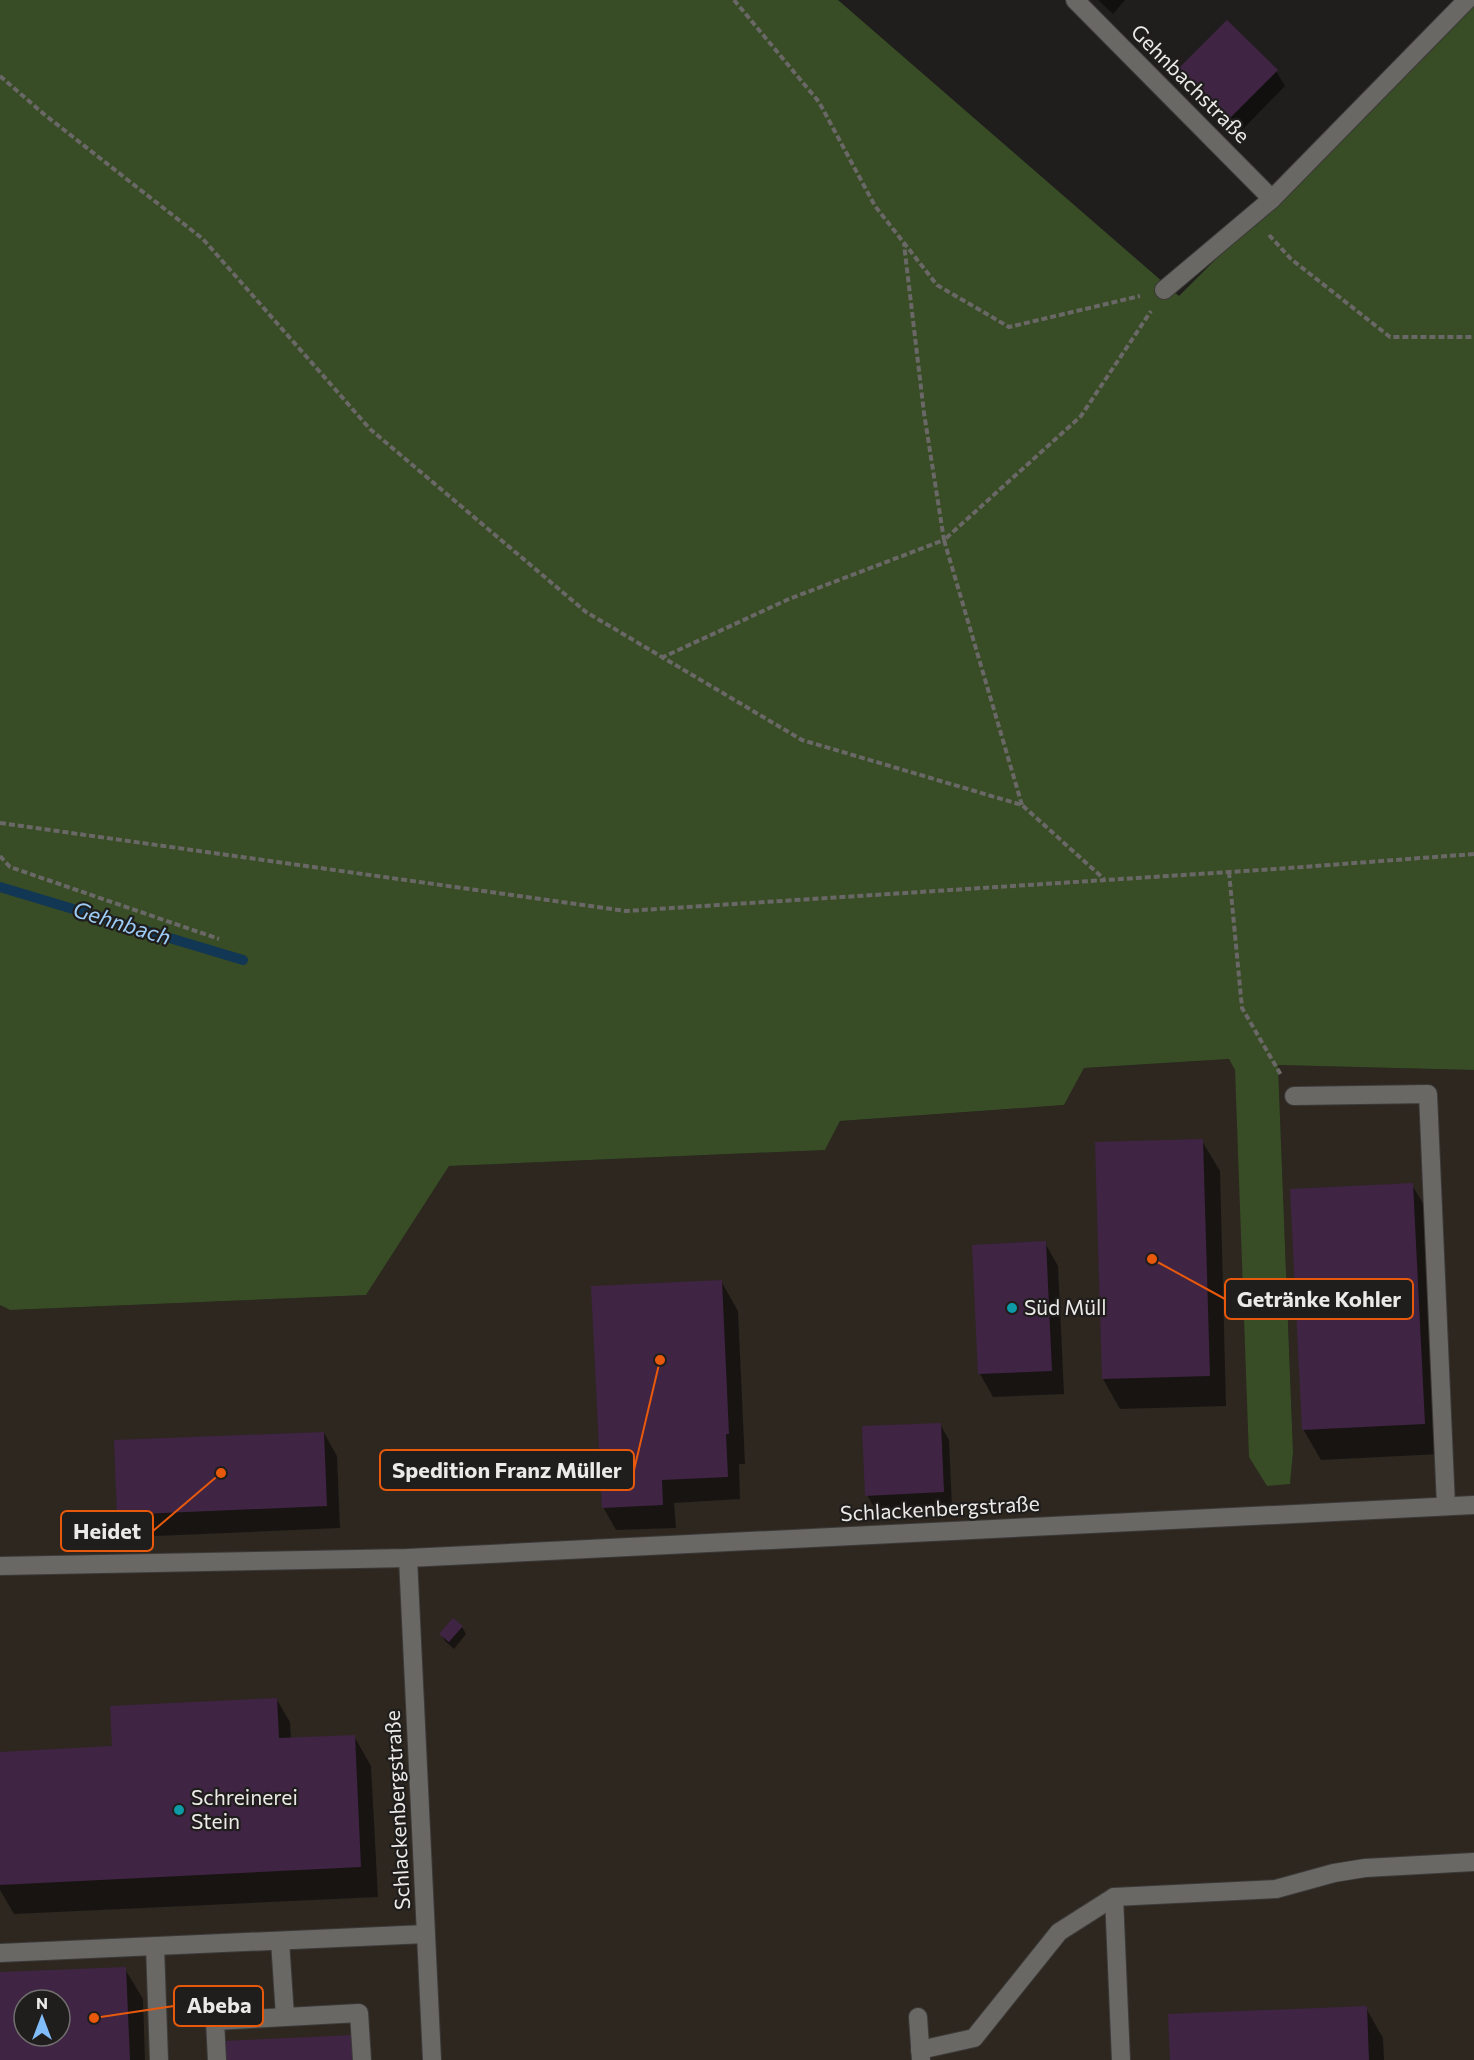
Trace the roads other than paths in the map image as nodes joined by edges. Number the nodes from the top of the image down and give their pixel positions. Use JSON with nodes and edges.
{"nodes":[{"id":1,"x":1076,"y":0,"type":"edge"},
{"id":2,"x":1467,"y":0,"type":"edge"},
{"id":3,"x":1272,"y":199,"type":"junction"},
{"id":4,"x":1164,"y":290,"type":"road end"},
{"id":5,"x":1294,"y":1096,"type":"road end"},
{"id":6,"x":1474,"y":1504,"type":"edge"},
{"id":7,"x":1446,"y":1506,"type":"junction"},
{"id":8,"x":408,"y":1558,"type":"junction"},
{"id":9,"x":0,"y":1566,"type":"edge"},
{"id":10,"x":1474,"y":1862,"type":"edge"},
{"id":11,"x":1114,"y":1896,"type":"junction"},
{"id":12,"x":426,"y":1934,"type":"junction"},
{"id":13,"x":280,"y":1941,"type":"junction"},
{"id":14,"x":155,"y":1946,"type":"junction"},
{"id":15,"x":0,"y":1953,"type":"edge"},
{"id":16,"x":285,"y":2016,"type":"junction"},
{"id":17,"x":918,"y":2017,"type":"dead end"},
{"id":18,"x":920,"y":2055,"type":"edge"},
{"id":19,"x":159,"y":2060,"type":"edge"},
{"id":20,"x":217,"y":2060,"type":"edge"},
{"id":21,"x":362,"y":2060,"type":"edge"},
{"id":22,"x":432,"y":2060,"type":"edge"},
{"id":23,"x":1121,"y":2060,"type":"edge"}],
"edges":[{"from":1,"to":3,"type":"street","name":"Gehnbachstraße"},
{"from":2,"to":3,"type":"street"},
{"from":3,"to":4,"type":"street"},
{"from":5,"to":7,"type":"street"},
{"from":6,"to":7,"type":"street","name":"Schlackenbergstraße"},
{"from":7,"to":8,"type":"street","name":"Schlackenbergstraße"},
{"from":8,"to":9,"type":"street","name":"Schlackenbergstraße"},
{"from":8,"to":12,"type":"street","name":"Schlackenbergstraße"},
{"from":10,"to":11,"type":"street"},
{"from":11,"to":18,"type":"street"},
{"from":11,"to":23,"type":"street"},
{"from":12,"to":13,"type":"street"},
{"from":12,"to":22,"type":"street","name":"Schlackenbergstraße"},
{"from":13,"to":14,"type":"street"},
{"from":13,"to":16,"type":"street"},
{"from":14,"to":15,"type":"street"},
{"from":14,"to":19,"type":"street"},
{"from":16,"to":20,"type":"street"},
{"from":16,"to":21,"type":"street"},
{"from":17,"to":18,"type":"street"}]}
